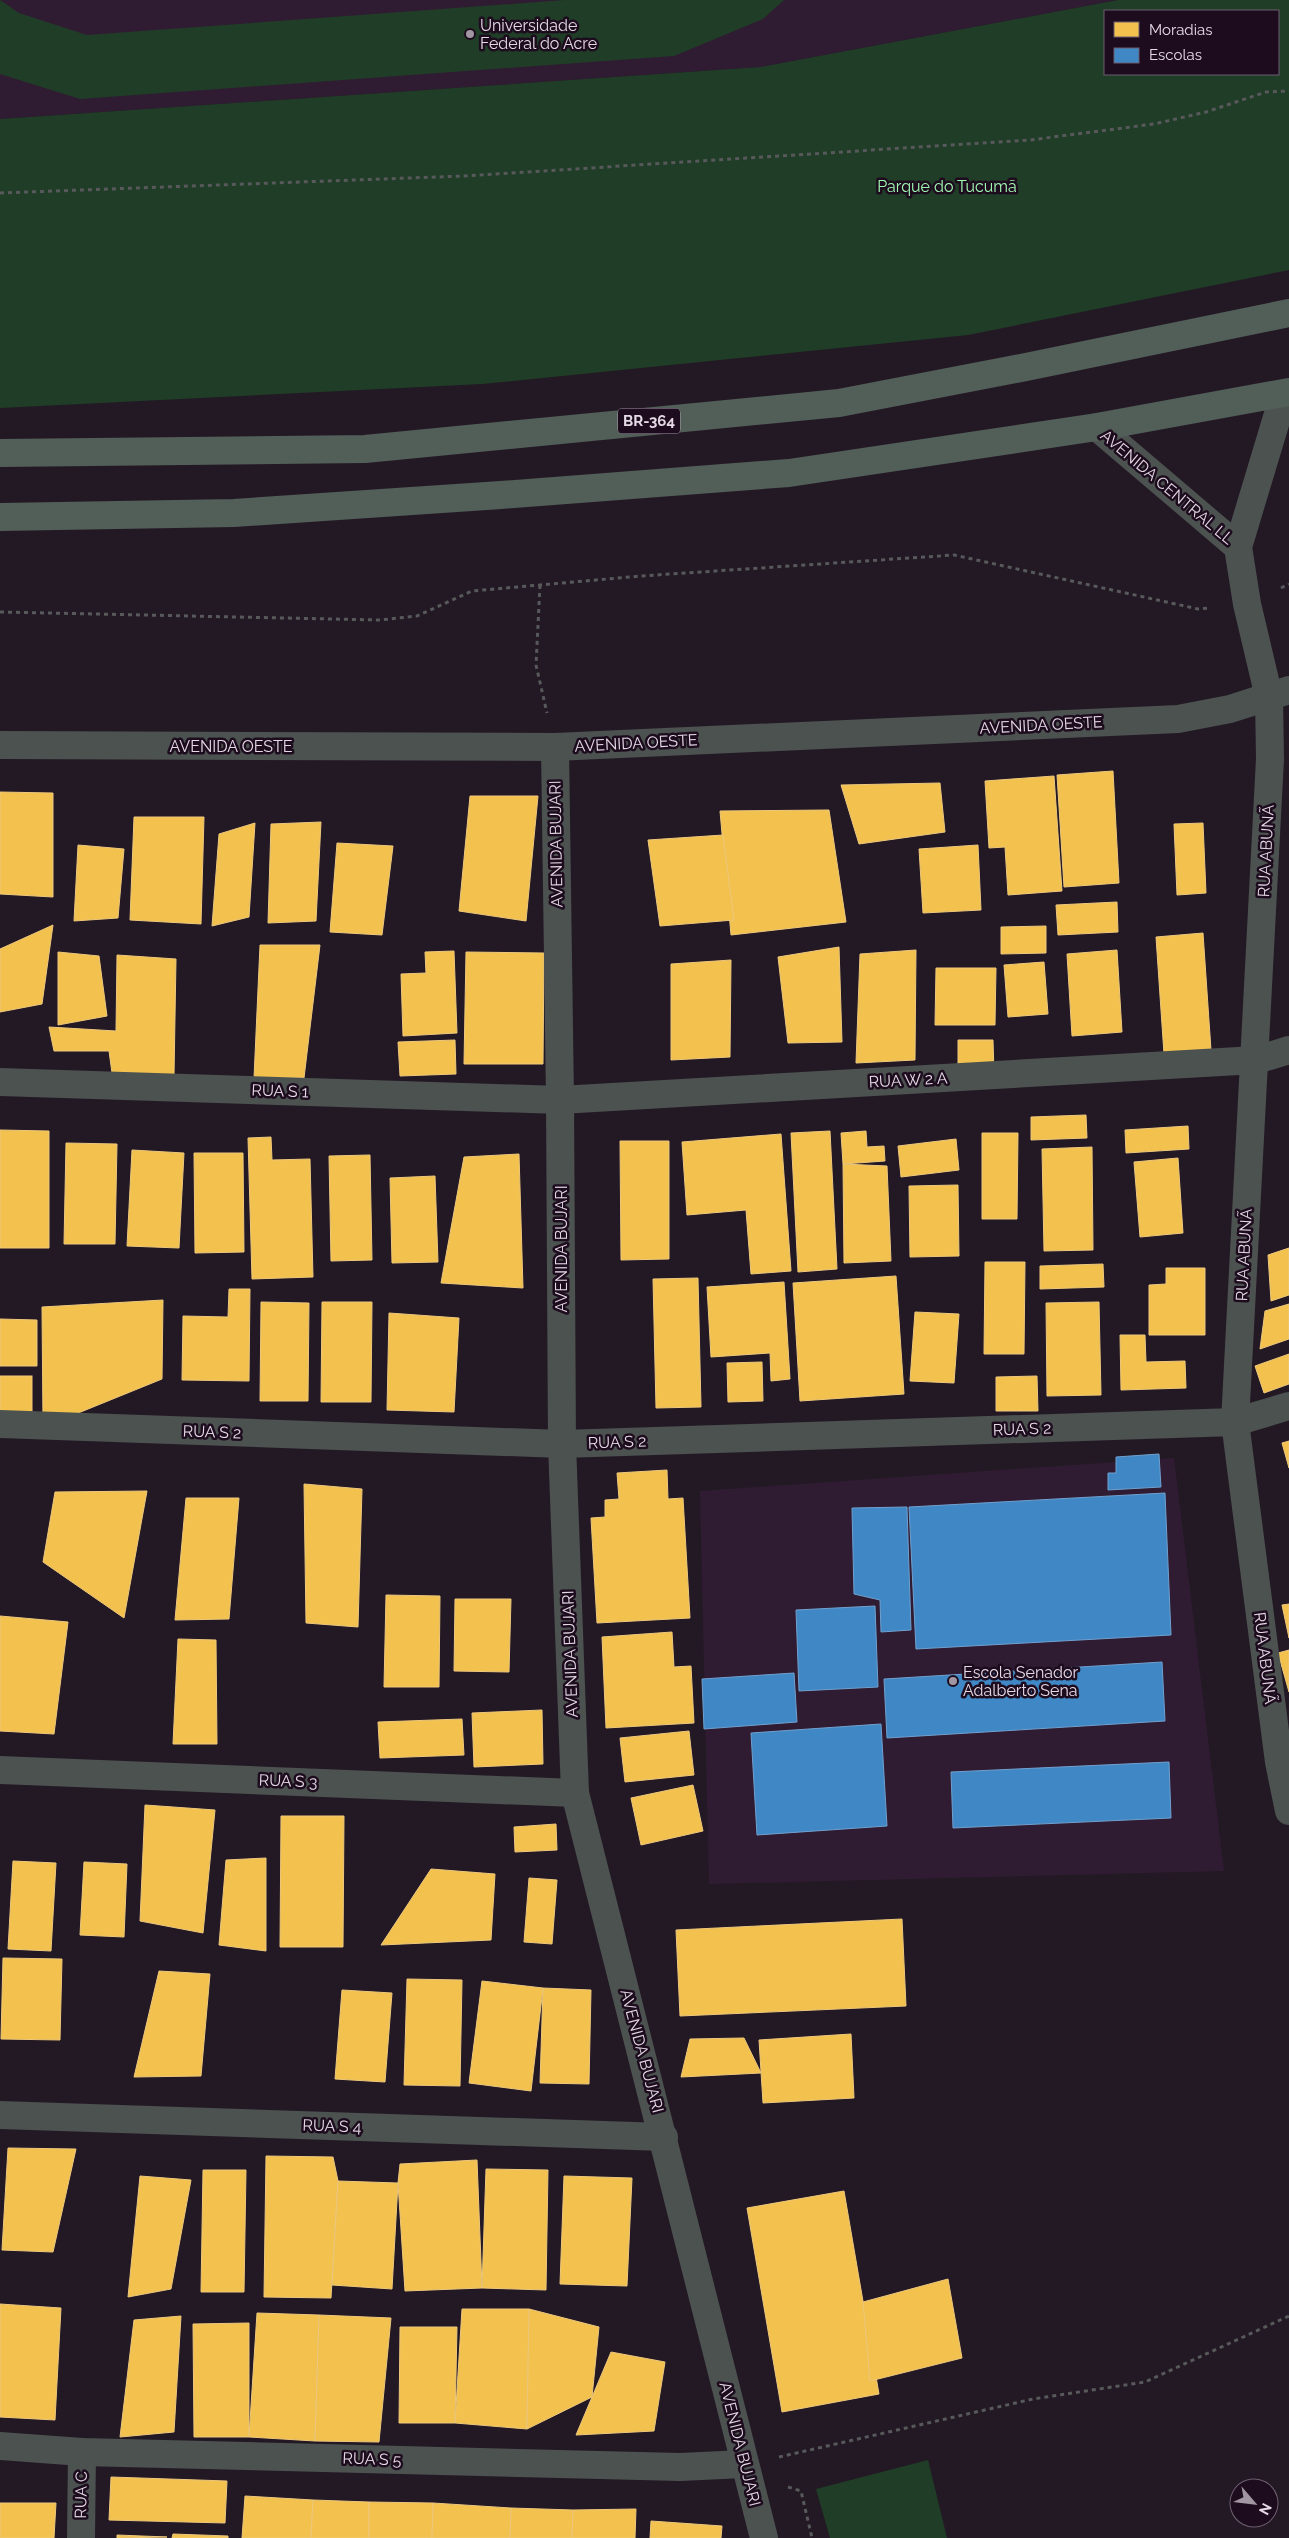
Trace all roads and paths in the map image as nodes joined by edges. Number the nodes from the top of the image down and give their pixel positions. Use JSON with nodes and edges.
{"nodes":[{"id":1,"x":1289,"y":91,"type":"edge"},
{"id":2,"x":0,"y":193,"type":"edge"},
{"id":3,"x":1289,"y":312,"type":"edge"},
{"id":4,"x":1286,"y":393,"type":"edge"},
{"id":5,"x":1096,"y":427,"type":"junction"},
{"id":6,"x":0,"y":453,"type":"edge"},
{"id":7,"x":0,"y":517,"type":"edge"},
{"id":8,"x":1238,"y":547,"type":"junction"},
{"id":9,"x":1289,"y":584,"type":"edge"},
{"id":10,"x":540,"y":585,"type":"junction"},
{"id":11,"x":1247,"y":604,"type":"junction"},
{"id":12,"x":0,"y":612,"type":"edge"},
{"id":13,"x":1279,"y":694,"type":"edge"},
{"id":14,"x":0,"y":745,"type":"edge"},
{"id":15,"x":555,"y":747,"type":"junction"},
{"id":16,"x":1289,"y":1050,"type":"edge"},
{"id":17,"x":1256,"y":1060,"type":"junction"},
{"id":18,"x":0,"y":1082,"type":"edge"},
{"id":19,"x":560,"y":1100,"type":"junction"},
{"id":20,"x":1289,"y":1406,"type":"edge"},
{"id":21,"x":1234,"y":1422,"type":"junction"},
{"id":22,"x":0,"y":1424,"type":"edge"},
{"id":23,"x":562,"y":1444,"type":"junction"},
{"id":24,"x":1284,"y":1761,"type":"edge"},
{"id":25,"x":0,"y":1770,"type":"edge"},
{"id":26,"x":575,"y":1793,"type":"junction"},
{"id":27,"x":1289,"y":1811,"type":"edge"},
{"id":28,"x":0,"y":2114,"type":"edge"},
{"id":29,"x":664,"y":2137,"type":"junction"},
{"id":30,"x":1289,"y":2316,"type":"edge"},
{"id":31,"x":0,"y":2446,"type":"edge"},
{"id":32,"x":82,"y":2452,"type":"junction"},
{"id":33,"x":744,"y":2464,"type":"junction"},
{"id":34,"x":81,"y":2538,"type":"edge"},
{"id":35,"x":764,"y":2538,"type":"edge"}],
"edges":[{"from":1,"to":2,"type":"path"},
{"from":3,"to":6,"type":"main road","number":"BR-364"},
{"from":4,"to":5,"type":"main road"},
{"from":4,"to":8,"type":"street"},
{"from":5,"to":7,"type":"main road"},
{"from":5,"to":8,"type":"street","name":"AVENIDA CENTRAL LL"},
{"from":8,"to":11,"type":"street"},
{"from":9,"to":11,"type":"path"},
{"from":10,"to":11,"type":"path"},
{"from":10,"to":12,"type":"path"},
{"from":10,"to":15,"type":"path"},
{"from":11,"to":13,"type":"street"},
{"from":13,"to":15,"type":"street","name":"AVENIDA OESTE"},
{"from":13,"to":17,"type":"street","name":"RUA ABUNÃ"},
{"from":14,"to":15,"type":"street","name":"AVENIDA OESTE"},
{"from":15,"to":19,"type":"street","name":"AVENIDA BUJARI"},
{"from":16,"to":17,"type":"street","name":"RUA W 2 A"},
{"from":17,"to":19,"type":"street","name":"RUA W 2 A"},
{"from":17,"to":21,"type":"street","name":"RUA ABUNÃ"},
{"from":18,"to":19,"type":"street","name":"RUA S 1"},
{"from":19,"to":23,"type":"street","name":"AVENIDA BUJARI"},
{"from":20,"to":21,"type":"street","name":"RUA S 2"},
{"from":21,"to":23,"type":"street","name":"RUA S 2"},
{"from":21,"to":24,"type":"street","name":"RUA ABUNÃ"},
{"from":22,"to":23,"type":"street","name":"RUA S 2"},
{"from":23,"to":26,"type":"street","name":"AVENIDA BUJARI"},
{"from":24,"to":27,"type":"street","name":"RUA ABUNÃ"},
{"from":25,"to":26,"type":"street","name":"RUA S 3"},
{"from":26,"to":29,"type":"street","name":"AVENIDA BUJARI"},
{"from":28,"to":29,"type":"street","name":"RUA S 4"},
{"from":29,"to":33,"type":"street","name":"AVENIDA BUJARI"},
{"from":30,"to":33,"type":"path"},
{"from":31,"to":32,"type":"street","name":"RUA S 5"},
{"from":32,"to":33,"type":"street","name":"RUA S 5"},
{"from":32,"to":34,"type":"street","name":"RUA C"},
{"from":33,"to":35,"type":"street","name":"AVENIDA BUJARI"}]}
